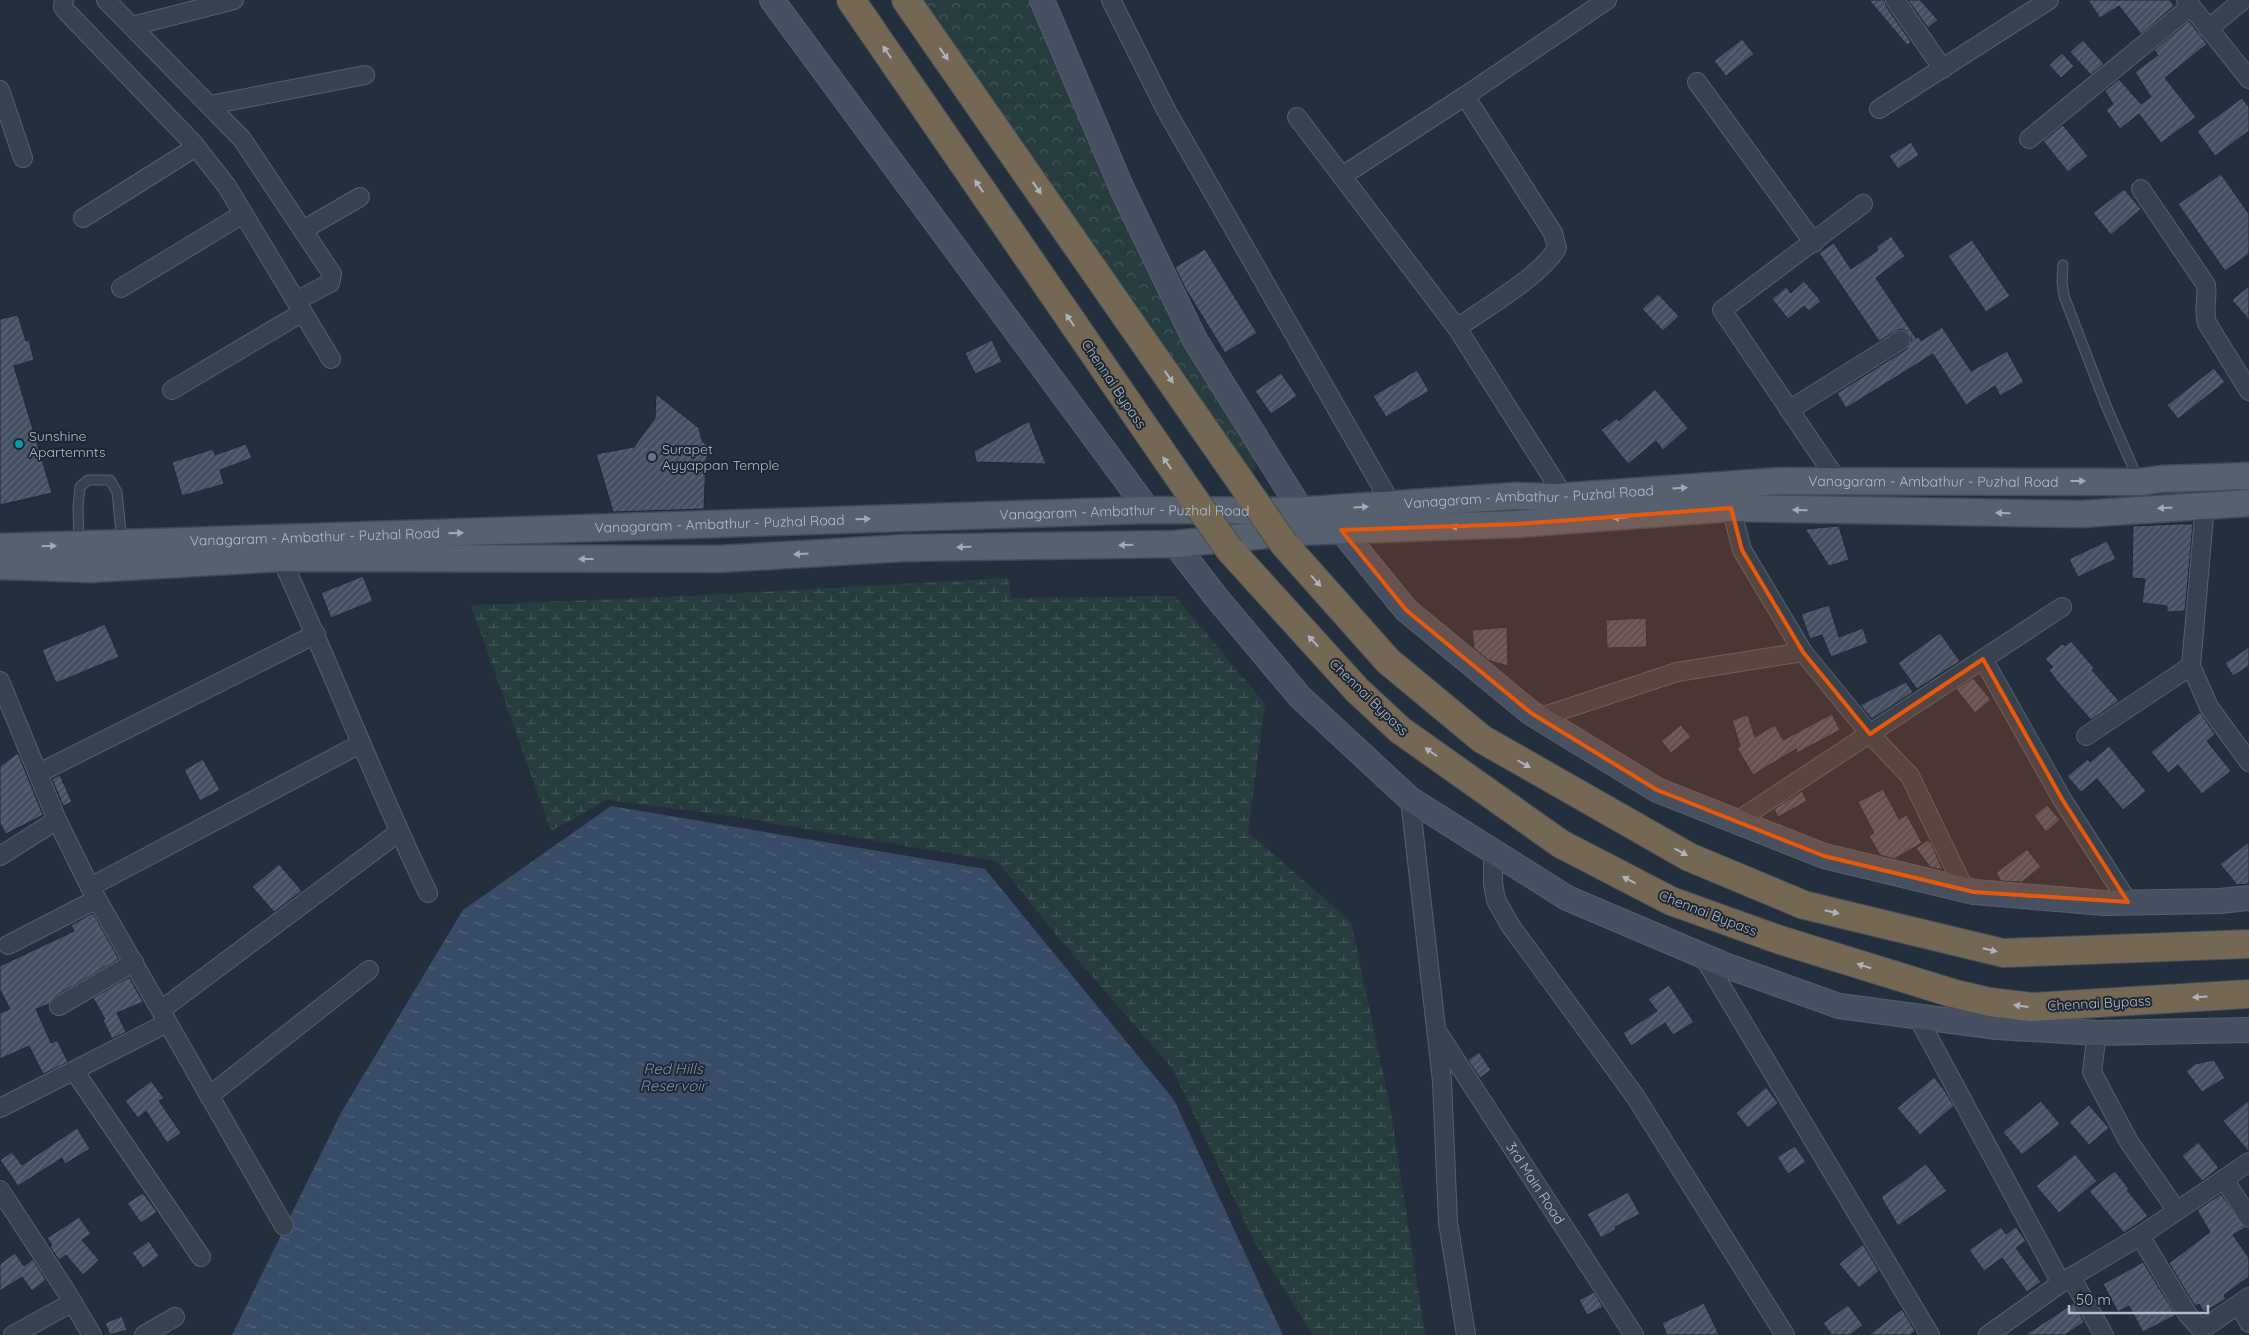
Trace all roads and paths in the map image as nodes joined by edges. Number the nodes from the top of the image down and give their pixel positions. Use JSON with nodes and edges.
{"nodes":[{"id":1,"x":64,"y":0,"type":"edge"},
{"id":2,"x":106,"y":0,"type":"edge"},
{"id":3,"x":234,"y":0,"type":"edge"},
{"id":4,"x":772,"y":0,"type":"edge"},
{"id":5,"x":851,"y":0,"type":"edge"},
{"id":6,"x":906,"y":0,"type":"edge"},
{"id":7,"x":1042,"y":0,"type":"edge"},
{"id":8,"x":1111,"y":0,"type":"edge"},
{"id":9,"x":1608,"y":0,"type":"edge"},
{"id":10,"x":1895,"y":0,"type":"edge"},
{"id":11,"x":2049,"y":0,"type":"edge"},
{"id":12,"x":2243,"y":0,"type":"edge"},
{"id":13,"x":2188,"y":3,"type":"edge"},
{"id":14,"x":132,"y":26,"type":"junction"},
{"id":15,"x":2208,"y":29,"type":"junction"},
{"id":16,"x":1943,"y":69,"type":"junction"},
{"id":17,"x":365,"y":75,"type":"dead end"},
{"id":18,"x":2249,"y":79,"type":"edge"},
{"id":19,"x":1697,"y":82,"type":"dead end"},
{"id":20,"x":0,"y":90,"type":"edge"},
{"id":21,"x":1465,"y":96,"type":"junction"},
{"id":22,"x":210,"y":106,"type":"junction"},
{"id":23,"x":1879,"y":109,"type":"dead end"},
{"id":24,"x":1297,"y":117,"type":"dead end"},
{"id":25,"x":2029,"y":140,"type":"dead end"},
{"id":26,"x":196,"y":147,"type":"junction"},
{"id":27,"x":23,"y":158,"type":"dead end"},
{"id":28,"x":1342,"y":176,"type":"junction"},
{"id":29,"x":2141,"y":189,"type":"dead end"},
{"id":30,"x":360,"y":197,"type":"dead end"},
{"id":31,"x":1862,"y":204,"type":"dead end"},
{"id":32,"x":243,"y":214,"type":"junction"},
{"id":33,"x":83,"y":218,"type":"dead end"},
{"id":34,"x":303,"y":230,"type":"junction"},
{"id":35,"x":1814,"y":242,"type":"junction"},
{"id":36,"x":2063,"y":265,"type":"dead end"},
{"id":37,"x":121,"y":288,"type":"dead end"},
{"id":38,"x":299,"y":307,"type":"junction"},
{"id":39,"x":1457,"y":328,"type":"junction"},
{"id":40,"x":1901,"y":340,"type":"dead end"},
{"id":41,"x":331,"y":359,"type":"dead end"},
{"id":42,"x":172,"y":390,"type":"dead end"},
{"id":43,"x":2249,"y":391,"type":"edge"},
{"id":44,"x":1789,"y":410,"type":"junction"},
{"id":45,"x":2249,"y":476,"type":"edge"},
{"id":46,"x":1836,"y":480,"type":"junction"},
{"id":47,"x":2139,"y":482,"type":"junction"},
{"id":48,"x":1564,"y":496,"type":"junction"},
{"id":49,"x":2249,"y":503,"type":"edge"},
{"id":50,"x":1392,"y":505,"type":"junction"},
{"id":51,"x":2205,"y":505,"type":"junction"},
{"id":52,"x":1328,"y":508,"type":"junction"},
{"id":53,"x":1731,"y":508,"type":"junction"},
{"id":54,"x":1148,"y":510,"type":"junction"},
{"id":55,"x":1301,"y":510,"type":"junction"},
{"id":56,"x":617,"y":528,"type":"junction"},
{"id":57,"x":1340,"y":530,"type":"junction"},
{"id":58,"x":123,"y":544,"type":"junction"},
{"id":59,"x":1175,"y":544,"type":"junction"},
{"id":60,"x":79,"y":545,"type":"junction"},
{"id":61,"x":0,"y":547,"type":"edge"},
{"id":62,"x":151,"y":554,"type":"junction"},
{"id":63,"x":281,"y":558,"type":"junction"},
{"id":64,"x":617,"y":559,"type":"junction"},
{"id":65,"x":0,"y":566,"type":"edge"},
{"id":66,"x":2062,"y":607,"type":"dead end"},
{"id":67,"x":316,"y":634,"type":"junction"},
{"id":68,"x":1803,"y":652,"type":"junction"},
{"id":69,"x":1983,"y":659,"type":"junction"},
{"id":70,"x":2191,"y":666,"type":"junction"},
{"id":71,"x":0,"y":681,"type":"edge"},
{"id":72,"x":1538,"y":718,"type":"junction"},
{"id":73,"x":1870,"y":734,"type":"junction"},
{"id":74,"x":2086,"y":736,"type":"dead end"},
{"id":75,"x":360,"y":744,"type":"junction"},
{"id":76,"x":2249,"y":762,"type":"edge"},
{"id":77,"x":39,"y":773,"type":"junction"},
{"id":78,"x":1410,"y":800,"type":"junction"},
{"id":79,"x":58,"y":820,"type":"junction"},
{"id":80,"x":1737,"y":821,"type":"junction"},
{"id":81,"x":399,"y":832,"type":"junction"},
{"id":82,"x":1493,"y":851,"type":"junction"},
{"id":83,"x":0,"y":856,"type":"edge"},
{"id":84,"x":1965,"y":890,"type":"junction"},
{"id":85,"x":94,"y":893,"type":"junction"},
{"id":86,"x":428,"y":893,"type":"dead end"},
{"id":87,"x":2249,"y":898,"type":"edge"},
{"id":88,"x":2128,"y":902,"type":"junction"},
{"id":89,"x":2249,"y":944,"type":"edge"},
{"id":90,"x":8,"y":945,"type":"dead end"},
{"id":91,"x":1702,"y":956,"type":"junction"},
{"id":92,"x":134,"y":962,"type":"junction"},
{"id":93,"x":369,"y":970,"type":"dead end"},
{"id":94,"x":2249,"y":994,"type":"edge"},
{"id":95,"x":58,"y":1006,"type":"dead end"},
{"id":96,"x":1917,"y":1016,"type":"junction"},
{"id":97,"x":164,"y":1017,"type":"junction"},
{"id":98,"x":1436,"y":1030,"type":"junction"},
{"id":99,"x":2098,"y":1033,"type":"junction"},
{"id":100,"x":2246,"y":1036,"type":"edge"},
{"id":101,"x":74,"y":1072,"type":"junction"},
{"id":102,"x":209,"y":1096,"type":"junction"},
{"id":103,"x":0,"y":1108,"type":"edge"},
{"id":104,"x":2249,"y":1162,"type":"edge"},
{"id":105,"x":2224,"y":1179,"type":"junction"},
{"id":106,"x":0,"y":1190,"type":"edge"},
{"id":107,"x":2177,"y":1211,"type":"junction"},
{"id":108,"x":2249,"y":1218,"type":"edge"},
{"id":109,"x":284,"y":1226,"type":"dead end"},
{"id":110,"x":2140,"y":1236,"type":"junction"},
{"id":111,"x":201,"y":1256,"type":"dead end"},
{"id":112,"x":2066,"y":1280,"type":"junction"},
{"id":113,"x":2244,"y":1301,"type":"edge"},
{"id":114,"x":72,"y":1302,"type":"junction"},
{"id":115,"x":175,"y":1317,"type":"dead end"},
{"id":116,"x":2249,"y":1323,"type":"edge"},
{"id":117,"x":13,"y":1335,"type":"edge"},
{"id":118,"x":92,"y":1335,"type":"edge"},
{"id":119,"x":144,"y":1335,"type":"edge"},
{"id":120,"x":1466,"y":1335,"type":"edge"},
{"id":121,"x":1634,"y":1335,"type":"edge"},
{"id":122,"x":1785,"y":1335,"type":"edge"},
{"id":123,"x":1930,"y":1335,"type":"edge"},
{"id":124,"x":1988,"y":1335,"type":"edge"},
{"id":125,"x":2104,"y":1335,"type":"edge"}],
"edges":[{"from":1,"to":26,"type":"street"},
{"from":2,"to":14,"type":"street"},
{"from":3,"to":14,"type":"street"},
{"from":4,"to":54,"type":"street"},
{"from":94,"to":5,"type":"highway","name":"Chennai Bypass","one_way":true,"bridge":true},
{"from":6,"to":89,"type":"highway","one_way":true,"bridge":true},
{"from":7,"to":55,"type":"street"},
{"from":8,"to":50,"type":"street"},
{"from":9,"to":21,"type":"street"},
{"from":10,"to":16,"type":"street"},
{"from":11,"to":16,"type":"street"},
{"from":12,"to":15,"type":"street"},
{"from":13,"to":15,"type":"street"},
{"from":13,"to":25,"type":"street"},
{"from":14,"to":22,"type":"street"},
{"from":15,"to":18,"type":"street"},
{"from":16,"to":23,"type":"street"},
{"from":17,"to":22,"type":"street"},
{"from":19,"to":35,"type":"street"},
{"from":20,"to":27,"type":"street"},
{"from":21,"to":28,"type":"street"},
{"from":21,"to":39,"type":"street"},
{"from":22,"to":34,"type":"street"},
{"from":24,"to":28,"type":"street"},
{"from":26,"to":32,"type":"street"},
{"from":26,"to":33,"type":"street"},
{"from":28,"to":39,"type":"street"},
{"from":29,"to":43,"type":"street"},
{"from":30,"to":34,"type":"street"},
{"from":31,"to":35,"type":"street"},
{"from":32,"to":37,"type":"street"},
{"from":32,"to":38,"type":"street"},
{"from":34,"to":38,"type":"street"},
{"from":35,"to":44,"type":"street"},
{"from":36,"to":47,"type":"lane"},
{"from":38,"to":41,"type":"street"},
{"from":38,"to":42,"type":"street"},
{"from":39,"to":48,"type":"street"},
{"from":40,"to":44,"type":"street"},
{"from":44,"to":46,"type":"street"},
{"from":45,"to":47,"type":"main road","name":"Vanagaram - Ambathur - Puzhal Road"},
{"from":46,"to":47,"type":"main road","name":"Vanagaram - Ambathur - Puzhal Road","one_way":true},
{"from":48,"to":46,"type":"main road","name":"Vanagaram - Ambathur - Puzhal Road","one_way":true},
{"from":48,"to":50,"type":"main road","name":"Vanagaram - Ambathur - Puzhal Road"},
{"from":49,"to":51,"type":"main road"},
{"from":52,"to":50,"type":"main road","name":"Vanagaram - Ambathur - Puzhal Road","one_way":true},
{"from":51,"to":53,"type":"main road","one_way":true},
{"from":51,"to":70,"type":"street"},
{"from":52,"to":55,"type":"main road","name":"Vanagaram - Ambathur - Puzhal Road"},
{"from":52,"to":57,"type":"street"},
{"from":53,"to":57,"type":"main road","one_way":true},
{"from":53,"to":68,"type":"street"},
{"from":54,"to":55,"type":"main road","name":"Vanagaram - Ambathur - Puzhal Road"},
{"from":56,"to":54,"type":"main road","name":"Vanagaram - Ambathur - Puzhal Road","one_way":true},
{"from":62,"to":56,"type":"main road","name":"Vanagaram - Ambathur - Puzhal Road","one_way":true},
{"from":56,"to":64,"type":"main road"},
{"from":57,"to":59,"type":"main road"},
{"from":57,"to":72,"type":"street"},
{"from":58,"to":60,"type":"main road","name":"Vanagaram - Ambathur - Puzhal Road"},
{"from":58,"to":60,"type":"lane"},
{"from":58,"to":62,"type":"main road","name":"Vanagaram - Ambathur - Puzhal Road"},
{"from":59,"to":64,"type":"main road","one_way":true},
{"from":59,"to":78,"type":"street"},
{"from":61,"to":60,"type":"main road","name":"Vanagaram - Ambathur - Puzhal Road","one_way":true},
{"from":62,"to":63,"type":"main road"},
{"from":62,"to":65,"type":"main road"},
{"from":64,"to":63,"type":"main road","one_way":true},
{"from":63,"to":67,"type":"street"},
{"from":66,"to":69,"type":"street"},
{"from":67,"to":75,"type":"street"},
{"from":67,"to":77,"type":"street"},
{"from":68,"to":72,"type":"street"},
{"from":68,"to":73,"type":"street"},
{"from":69,"to":73,"type":"street"},
{"from":69,"to":88,"type":"street"},
{"from":70,"to":74,"type":"street"},
{"from":70,"to":76,"type":"street"},
{"from":71,"to":77,"type":"street"},
{"from":72,"to":80,"type":"street"},
{"from":73,"to":80,"type":"street"},
{"from":73,"to":84,"type":"street"},
{"from":75,"to":81,"type":"street"},
{"from":75,"to":85,"type":"street"},
{"from":77,"to":79,"type":"street"},
{"from":78,"to":82,"type":"street"},
{"from":78,"to":98,"type":"street"},
{"from":79,"to":83,"type":"street"},
{"from":79,"to":85,"type":"street"},
{"from":80,"to":84,"type":"street"},
{"from":81,"to":86,"type":"street"},
{"from":81,"to":97,"type":"street"},
{"from":82,"to":91,"type":"street"},
{"from":82,"to":122,"type":"street"},
{"from":84,"to":88,"type":"street"},
{"from":85,"to":90,"type":"street"},
{"from":85,"to":92,"type":"street"},
{"from":87,"to":88,"type":"street"},
{"from":91,"to":96,"type":"street"},
{"from":91,"to":123,"type":"street"},
{"from":92,"to":95,"type":"street"},
{"from":92,"to":97,"type":"street"},
{"from":93,"to":102,"type":"street"},
{"from":96,"to":99,"type":"street"},
{"from":96,"to":112,"type":"street"},
{"from":97,"to":101,"type":"street"},
{"from":97,"to":102,"type":"street"},
{"from":98,"to":120,"type":"street"},
{"from":98,"to":121,"type":"street","name":"3rd Main Road"},
{"from":99,"to":100,"type":"street"},
{"from":99,"to":107,"type":"street"},
{"from":101,"to":103,"type":"street"},
{"from":101,"to":111,"type":"street"},
{"from":102,"to":109,"type":"street"},
{"from":104,"to":105,"type":"street"},
{"from":105,"to":107,"type":"street"},
{"from":105,"to":108,"type":"street"},
{"from":106,"to":114,"type":"street"},
{"from":107,"to":110,"type":"street"},
{"from":110,"to":112,"type":"street"},
{"from":110,"to":113,"type":"street"},
{"from":112,"to":124,"type":"street"},
{"from":112,"to":125,"type":"street"},
{"from":113,"to":116,"type":"street"},
{"from":114,"to":117,"type":"street"},
{"from":114,"to":118,"type":"street"},
{"from":115,"to":119,"type":"street"}]}
